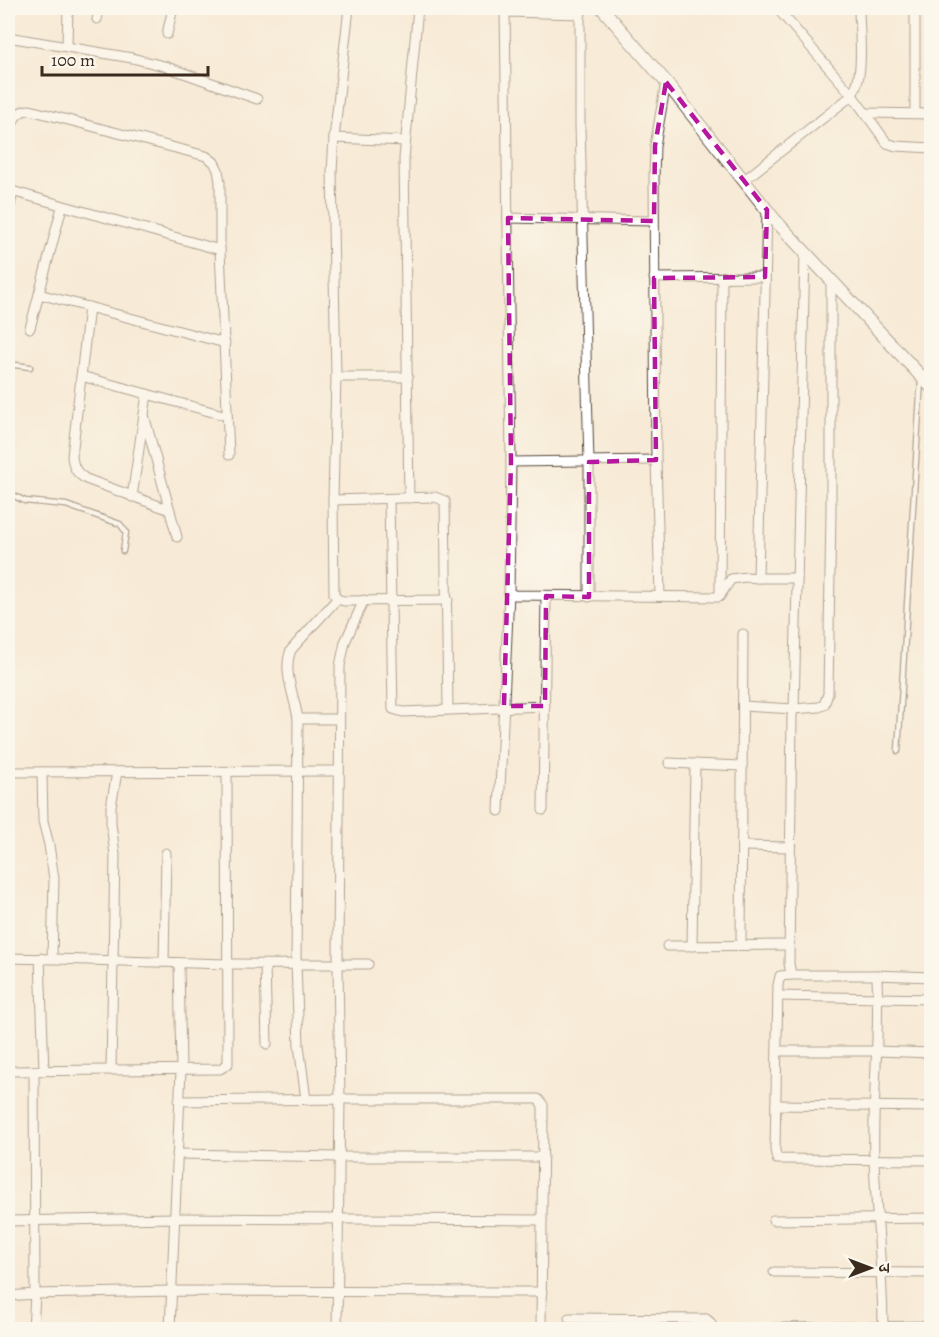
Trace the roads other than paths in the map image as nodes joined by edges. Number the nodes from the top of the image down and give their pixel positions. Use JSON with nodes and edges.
{"nodes":[{"id":1,"x":68,"y":8,"type":"edge"},
{"id":2,"x":99,"y":8,"type":"edge"},
{"id":3,"x":173,"y":8,"type":"edge"},
{"id":4,"x":349,"y":8,"type":"edge"},
{"id":5,"x":418,"y":8,"type":"edge"},
{"id":6,"x":602,"y":8,"type":"edge"},
{"id":7,"x":777,"y":8,"type":"edge"},
{"id":8,"x":859,"y":8,"type":"edge"},
{"id":9,"x":915,"y":8,"type":"edge"},
{"id":10,"x":505,"y":10,"type":"edge"},
{"id":11,"x":580,"y":11,"type":"edge"},
{"id":12,"x":97,"y":19,"type":"dead end"},
{"id":13,"x":167,"y":34,"type":"dead end"},
{"id":14,"x":8,"y":37,"type":"edge"},
{"id":15,"x":67,"y":46,"type":"junction"},
{"id":16,"x":666,"y":82,"type":"junction"},
{"id":17,"x":852,"y":95,"type":"junction"},
{"id":18,"x":257,"y":99,"type":"dead end"},
{"id":19,"x":865,"y":113,"type":"junction"},
{"id":20,"x":915,"y":113,"type":"junction"},
{"id":21,"x":932,"y":114,"type":"edge"},
{"id":22,"x":334,"y":138,"type":"junction"},
{"id":23,"x":8,"y":139,"type":"edge"},
{"id":24,"x":405,"y":141,"type":"junction"},
{"id":25,"x":932,"y":148,"type":"edge"},
{"id":26,"x":743,"y":181,"type":"junction"},
{"id":27,"x":10,"y":191,"type":"edge"},
{"id":28,"x":62,"y":207,"type":"junction"},
{"id":29,"x":767,"y":210,"type":"junction"},
{"id":30,"x":8,"y":214,"type":"edge"},
{"id":31,"x":508,"y":218,"type":"junction"},
{"id":32,"x":582,"y":221,"type":"junction"},
{"id":33,"x":654,"y":221,"type":"junction"},
{"id":34,"x":220,"y":250,"type":"junction"},
{"id":35,"x":805,"y":253,"type":"junction"},
{"id":36,"x":722,"y":277,"type":"junction"},
{"id":37,"x":765,"y":277,"type":"junction"},
{"id":38,"x":654,"y":278,"type":"junction"},
{"id":39,"x":831,"y":280,"type":"junction"},
{"id":40,"x":39,"y":294,"type":"junction"},
{"id":41,"x":89,"y":307,"type":"junction"},
{"id":42,"x":30,"y":328,"type":"dead end"},
{"id":43,"x":225,"y":343,"type":"junction"},
{"id":44,"x":8,"y":364,"type":"edge"},
{"id":45,"x":30,"y":367,"type":"dead end"},
{"id":46,"x":81,"y":376,"type":"junction"},
{"id":47,"x":336,"y":377,"type":"junction"},
{"id":48,"x":408,"y":377,"type":"junction"},
{"id":49,"x":928,"y":382,"type":"edge"},
{"id":50,"x":147,"y":394,"type":"junction"},
{"id":51,"x":144,"y":415,"type":"junction"},
{"id":52,"x":227,"y":416,"type":"junction"},
{"id":53,"x":229,"y":455,"type":"dead end"},
{"id":54,"x":656,"y":460,"type":"junction"},
{"id":55,"x":511,"y":462,"type":"junction"},
{"id":56,"x":589,"y":462,"type":"junction"},
{"id":57,"x":8,"y":493,"type":"edge"},
{"id":58,"x":132,"y":497,"type":"junction"},
{"id":59,"x":409,"y":498,"type":"junction"},
{"id":60,"x":389,"y":499,"type":"junction"},
{"id":61,"x":333,"y":500,"type":"junction"},
{"id":62,"x":170,"y":510,"type":"junction"},
{"id":63,"x":177,"y":537,"type":"dead end"},
{"id":64,"x":123,"y":551,"type":"dead end"},
{"id":65,"x":758,"y":578,"type":"junction"},
{"id":66,"x":797,"y":578,"type":"junction"},
{"id":67,"x":509,"y":592,"type":"junction"},
{"id":68,"x":546,"y":596,"type":"junction"},
{"id":69,"x":660,"y":596,"type":"junction"},
{"id":70,"x":589,"y":597,"type":"junction"},
{"id":71,"x":720,"y":597,"type":"junction"},
{"id":72,"x":337,"y":599,"type":"junction"},
{"id":73,"x":364,"y":600,"type":"junction"},
{"id":74,"x":391,"y":600,"type":"junction"},
{"id":75,"x":448,"y":600,"type":"junction"},
{"id":76,"x":743,"y":634,"type":"dead end"},
{"id":77,"x":545,"y":705,"type":"junction"},
{"id":78,"x":504,"y":706,"type":"junction"},
{"id":79,"x":743,"y":706,"type":"junction"},
{"id":80,"x":448,"y":709,"type":"junction"},
{"id":81,"x":794,"y":709,"type":"junction"},
{"id":82,"x":298,"y":719,"type":"junction"},
{"id":83,"x":339,"y":719,"type":"junction"},
{"id":84,"x":898,"y":751,"type":"dead end"},
{"id":85,"x":669,"y":764,"type":"dead end"},
{"id":86,"x":695,"y":764,"type":"junction"},
{"id":87,"x":742,"y":766,"type":"junction"},
{"id":88,"x":338,"y":771,"type":"junction"},
{"id":89,"x":8,"y":772,"type":"edge"},
{"id":90,"x":42,"y":772,"type":"junction"},
{"id":91,"x":117,"y":772,"type":"junction"},
{"id":92,"x":227,"y":772,"type":"junction"},
{"id":93,"x":297,"y":772,"type":"junction"},
{"id":94,"x":543,"y":810,"type":"dead end"},
{"id":95,"x":499,"y":811,"type":"dead end"},
{"id":96,"x":742,"y":846,"type":"junction"},
{"id":97,"x":790,"y":847,"type":"junction"},
{"id":98,"x":166,"y":853,"type":"dead end"},
{"id":99,"x":692,"y":945,"type":"junction"},
{"id":100,"x":741,"y":945,"type":"junction"},
{"id":101,"x":789,"y":945,"type":"junction"},
{"id":102,"x":667,"y":946,"type":"dead end"},
{"id":103,"x":8,"y":958,"type":"edge"},
{"id":104,"x":40,"y":958,"type":"junction"},
{"id":105,"x":52,"y":958,"type":"junction"},
{"id":106,"x":111,"y":960,"type":"junction"},
{"id":107,"x":164,"y":962,"type":"junction"},
{"id":108,"x":179,"y":963,"type":"junction"},
{"id":109,"x":296,"y":964,"type":"junction"},
{"id":110,"x":338,"y":964,"type":"junction"},
{"id":111,"x":368,"y":964,"type":"dead end"},
{"id":112,"x":228,"y":965,"type":"junction"},
{"id":113,"x":265,"y":965,"type":"junction"},
{"id":114,"x":791,"y":975,"type":"junction"},
{"id":115,"x":875,"y":975,"type":"junction"},
{"id":116,"x":932,"y":977,"type":"edge"},
{"id":117,"x":778,"y":996,"type":"junction"},
{"id":118,"x":877,"y":998,"type":"junction"},
{"id":119,"x":932,"y":999,"type":"edge"},
{"id":120,"x":267,"y":1044,"type":"dead end"},
{"id":121,"x":877,"y":1051,"type":"junction"},
{"id":122,"x":777,"y":1052,"type":"junction"},
{"id":123,"x":932,"y":1053,"type":"edge"},
{"id":124,"x":181,"y":1069,"type":"junction"},
{"id":125,"x":111,"y":1070,"type":"junction"},
{"id":126,"x":8,"y":1071,"type":"edge"},
{"id":127,"x":39,"y":1071,"type":"junction"},
{"id":128,"x":340,"y":1099,"type":"junction"},
{"id":129,"x":306,"y":1100,"type":"junction"},
{"id":130,"x":179,"y":1101,"type":"junction"},
{"id":131,"x":776,"y":1105,"type":"junction"},
{"id":132,"x":876,"y":1106,"type":"junction"},
{"id":133,"x":932,"y":1107,"type":"edge"},
{"id":134,"x":177,"y":1154,"type":"junction"},
{"id":135,"x":339,"y":1157,"type":"junction"},
{"id":136,"x":543,"y":1157,"type":"junction"},
{"id":137,"x":874,"y":1159,"type":"junction"},
{"id":138,"x":932,"y":1160,"type":"edge"},
{"id":139,"x":174,"y":1218,"type":"junction"},
{"id":140,"x":932,"y":1218,"type":"edge"},
{"id":141,"x":338,"y":1219,"type":"junction"},
{"id":142,"x":879,"y":1219,"type":"junction"},
{"id":143,"x":542,"y":1220,"type":"junction"},
{"id":144,"x":773,"y":1220,"type":"dead end"},
{"id":145,"x":8,"y":1221,"type":"edge"},
{"id":146,"x":35,"y":1221,"type":"junction"},
{"id":147,"x":774,"y":1272,"type":"dead end"},
{"id":148,"x":882,"y":1272,"type":"junction"},
{"id":149,"x":932,"y":1273,"type":"edge"},
{"id":150,"x":171,"y":1292,"type":"junction"},
{"id":151,"x":338,"y":1292,"type":"junction"},
{"id":152,"x":542,"y":1292,"type":"junction"},
{"id":153,"x":35,"y":1294,"type":"junction"},
{"id":154,"x":8,"y":1296,"type":"edge"},
{"id":155,"x":569,"y":1318,"type":"dead end"},
{"id":156,"x":706,"y":1319,"type":"junction"},
{"id":157,"x":932,"y":1326,"type":"edge"},
{"id":158,"x":774,"y":1328,"type":"dead end"},
{"id":159,"x":884,"y":1328,"type":"edge"},
{"id":160,"x":33,"y":1329,"type":"edge"},
{"id":161,"x":170,"y":1329,"type":"edge"},
{"id":162,"x":337,"y":1329,"type":"edge"},
{"id":163,"x":541,"y":1329,"type":"edge"},
{"id":164,"x":700,"y":1329,"type":"edge"},
{"id":165,"x":714,"y":1329,"type":"edge"}],
"edges":[{"from":1,"to":15,"type":"street"},
{"from":2,"to":12,"type":"street"},
{"from":3,"to":13,"type":"street"},
{"from":4,"to":22,"type":"street"},
{"from":5,"to":24,"type":"street"},
{"from":6,"to":16,"type":"street"},
{"from":7,"to":17,"type":"street"},
{"from":8,"to":17,"type":"street"},
{"from":9,"to":20,"type":"street"},
{"from":10,"to":11,"type":"street"},
{"from":10,"to":31,"type":"street"},
{"from":11,"to":32,"type":"street"},
{"from":14,"to":15,"type":"street"},
{"from":15,"to":18,"type":"street"},
{"from":16,"to":26,"type":"street"},
{"from":16,"to":33,"type":"street"},
{"from":17,"to":19,"type":"street"},
{"from":17,"to":26,"type":"street"},
{"from":19,"to":20,"type":"street"},
{"from":19,"to":25,"type":"street"},
{"from":20,"to":21,"type":"street"},
{"from":22,"to":24,"type":"street"},
{"from":22,"to":47,"type":"street"},
{"from":23,"to":34,"type":"street"},
{"from":24,"to":48,"type":"street"},
{"from":26,"to":29,"type":"street"},
{"from":27,"to":28,"type":"street"},
{"from":27,"to":30,"type":"street"},
{"from":28,"to":34,"type":"street"},
{"from":28,"to":40,"type":"street"},
{"from":29,"to":35,"type":"street"},
{"from":29,"to":37,"type":"street"},
{"from":31,"to":32,"type":"street"},
{"from":31,"to":55,"type":"street"},
{"from":32,"to":33,"type":"street"},
{"from":32,"to":56,"type":"street"},
{"from":33,"to":38,"type":"street"},
{"from":34,"to":43,"type":"street"},
{"from":35,"to":39,"type":"street"},
{"from":35,"to":66,"type":"street"},
{"from":36,"to":37,"type":"street"},
{"from":36,"to":38,"type":"street"},
{"from":36,"to":71,"type":"street"},
{"from":37,"to":65,"type":"street"},
{"from":38,"to":54,"type":"street"},
{"from":39,"to":49,"type":"street"},
{"from":39,"to":81,"type":"street"},
{"from":40,"to":41,"type":"street"},
{"from":40,"to":42,"type":"street"},
{"from":41,"to":43,"type":"street"},
{"from":41,"to":46,"type":"street"},
{"from":43,"to":52,"type":"street"},
{"from":44,"to":45,"type":"lane"},
{"from":46,"to":50,"type":"street"},
{"from":46,"to":58,"type":"street"},
{"from":47,"to":48,"type":"street"},
{"from":47,"to":61,"type":"street"},
{"from":48,"to":59,"type":"street"},
{"from":49,"to":84,"type":"lane"},
{"from":50,"to":51,"type":"street"},
{"from":50,"to":52,"type":"street"},
{"from":51,"to":58,"type":"street"},
{"from":51,"to":62,"type":"street"},
{"from":52,"to":53,"type":"street"},
{"from":54,"to":56,"type":"street"},
{"from":54,"to":69,"type":"street"},
{"from":55,"to":56,"type":"street"},
{"from":55,"to":67,"type":"street"},
{"from":56,"to":70,"type":"street"},
{"from":57,"to":64,"type":"lane"},
{"from":58,"to":62,"type":"street"},
{"from":59,"to":60,"type":"street"},
{"from":59,"to":75,"type":"street"},
{"from":60,"to":61,"type":"street"},
{"from":60,"to":74,"type":"street"},
{"from":61,"to":72,"type":"street"},
{"from":62,"to":63,"type":"street"},
{"from":65,"to":66,"type":"street"},
{"from":65,"to":71,"type":"street"},
{"from":66,"to":81,"type":"street"},
{"from":67,"to":68,"type":"street"},
{"from":67,"to":78,"type":"street"},
{"from":68,"to":70,"type":"street"},
{"from":68,"to":77,"type":"street"},
{"from":69,"to":70,"type":"street"},
{"from":69,"to":71,"type":"street"},
{"from":72,"to":73,"type":"street"},
{"from":72,"to":82,"type":"street"},
{"from":73,"to":74,"type":"street"},
{"from":73,"to":83,"type":"street"},
{"from":74,"to":75,"type":"street"},
{"from":74,"to":80,"type":"street"},
{"from":75,"to":80,"type":"street"},
{"from":76,"to":79,"type":"street"},
{"from":77,"to":78,"type":"street"},
{"from":77,"to":94,"type":"street"},
{"from":78,"to":80,"type":"street"},
{"from":78,"to":95,"type":"street"},
{"from":79,"to":81,"type":"street"},
{"from":79,"to":87,"type":"street"},
{"from":81,"to":97,"type":"street"},
{"from":82,"to":83,"type":"street"},
{"from":82,"to":93,"type":"street"},
{"from":83,"to":88,"type":"street"},
{"from":85,"to":86,"type":"street"},
{"from":86,"to":87,"type":"street"},
{"from":86,"to":99,"type":"street"},
{"from":87,"to":96,"type":"street"},
{"from":88,"to":93,"type":"street"},
{"from":88,"to":110,"type":"street"},
{"from":89,"to":90,"type":"street"},
{"from":90,"to":91,"type":"street"},
{"from":90,"to":105,"type":"street"},
{"from":91,"to":92,"type":"street"},
{"from":91,"to":106,"type":"street"},
{"from":92,"to":93,"type":"street"},
{"from":92,"to":112,"type":"street"},
{"from":93,"to":109,"type":"street"},
{"from":96,"to":97,"type":"street"},
{"from":96,"to":100,"type":"street"},
{"from":97,"to":101,"type":"street"},
{"from":98,"to":107,"type":"street"},
{"from":99,"to":100,"type":"street"},
{"from":99,"to":102,"type":"street"},
{"from":100,"to":101,"type":"street"},
{"from":101,"to":114,"type":"street"},
{"from":103,"to":104,"type":"street"},
{"from":104,"to":105,"type":"street"},
{"from":104,"to":127,"type":"street"},
{"from":105,"to":106,"type":"street"},
{"from":106,"to":107,"type":"street"},
{"from":106,"to":125,"type":"street"},
{"from":107,"to":108,"type":"street"},
{"from":108,"to":112,"type":"street"},
{"from":108,"to":124,"type":"street"},
{"from":109,"to":110,"type":"street"},
{"from":109,"to":113,"type":"street"},
{"from":109,"to":129,"type":"street"},
{"from":110,"to":111,"type":"street"},
{"from":110,"to":128,"type":"street"},
{"from":112,"to":113,"type":"street"},
{"from":112,"to":124,"type":"street"},
{"from":113,"to":120,"type":"street"},
{"from":114,"to":115,"type":"street"},
{"from":114,"to":117,"type":"street"},
{"from":115,"to":116,"type":"street"},
{"from":115,"to":118,"type":"street"},
{"from":117,"to":118,"type":"street"},
{"from":117,"to":122,"type":"street"},
{"from":118,"to":119,"type":"street"},
{"from":118,"to":121,"type":"street"},
{"from":121,"to":122,"type":"street"},
{"from":121,"to":123,"type":"street"},
{"from":121,"to":132,"type":"street"},
{"from":122,"to":131,"type":"street"},
{"from":124,"to":125,"type":"street"},
{"from":124,"to":130,"type":"street"},
{"from":125,"to":127,"type":"street"},
{"from":126,"to":127,"type":"street"},
{"from":127,"to":146,"type":"street"},
{"from":128,"to":129,"type":"street"},
{"from":128,"to":135,"type":"street"},
{"from":128,"to":136,"type":"street"},
{"from":129,"to":130,"type":"street"},
{"from":130,"to":134,"type":"street"},
{"from":131,"to":132,"type":"street"},
{"from":131,"to":137,"type":"street"},
{"from":132,"to":133,"type":"street"},
{"from":132,"to":137,"type":"street"},
{"from":134,"to":135,"type":"street"},
{"from":134,"to":139,"type":"street"},
{"from":135,"to":136,"type":"street"},
{"from":135,"to":141,"type":"street"},
{"from":136,"to":143,"type":"street"},
{"from":137,"to":138,"type":"street"},
{"from":137,"to":142,"type":"street"},
{"from":139,"to":141,"type":"street"},
{"from":139,"to":146,"type":"street"},
{"from":139,"to":150,"type":"street"},
{"from":140,"to":142,"type":"street"},
{"from":141,"to":143,"type":"street"},
{"from":141,"to":151,"type":"street"},
{"from":142,"to":144,"type":"street"},
{"from":142,"to":148,"type":"street"},
{"from":143,"to":152,"type":"street"},
{"from":145,"to":146,"type":"street"},
{"from":146,"to":153,"type":"street"},
{"from":147,"to":148,"type":"street"},
{"from":148,"to":149,"type":"street"},
{"from":148,"to":159,"type":"street"},
{"from":150,"to":151,"type":"street"},
{"from":150,"to":153,"type":"street"},
{"from":150,"to":161,"type":"street"},
{"from":151,"to":152,"type":"street"},
{"from":151,"to":162,"type":"street"},
{"from":152,"to":163,"type":"street"},
{"from":153,"to":154,"type":"street"},
{"from":153,"to":160,"type":"street"},
{"from":155,"to":156,"type":"street"},
{"from":156,"to":164,"type":"street"},
{"from":156,"to":165,"type":"street"},
{"from":157,"to":159,"type":"street"},
{"from":158,"to":159,"type":"street"}]}
